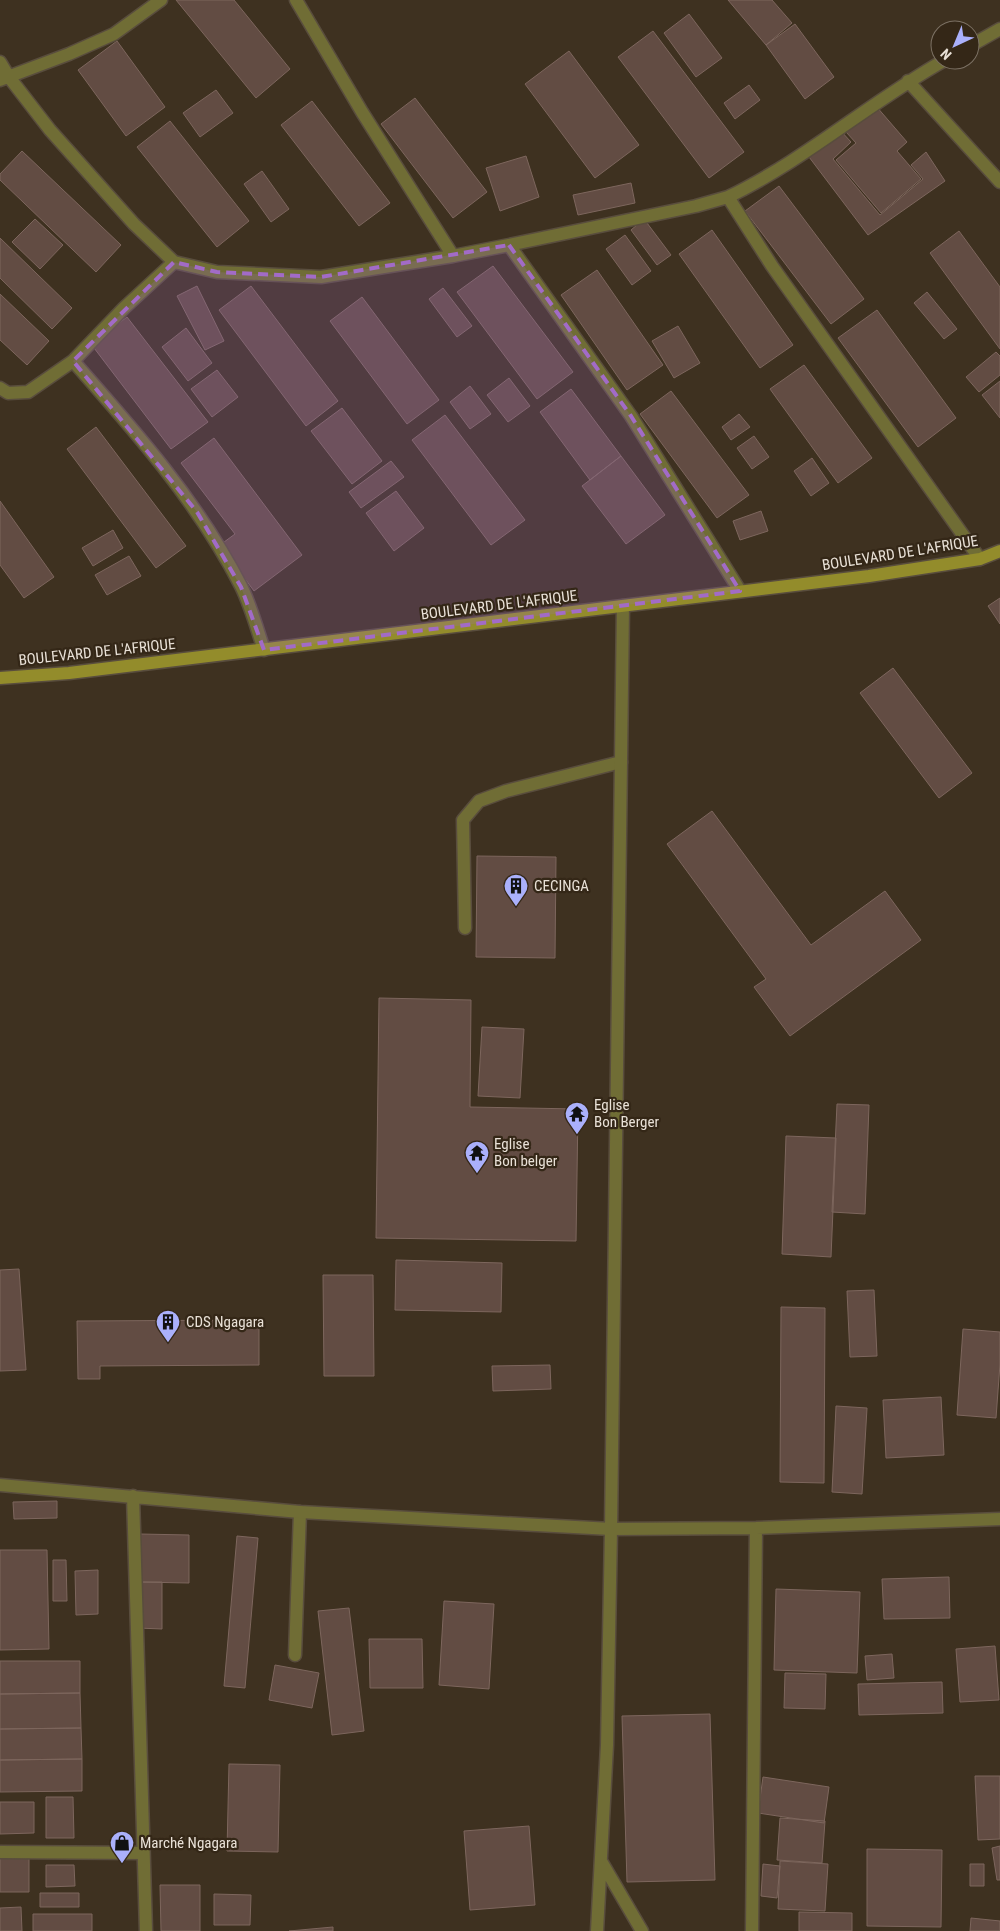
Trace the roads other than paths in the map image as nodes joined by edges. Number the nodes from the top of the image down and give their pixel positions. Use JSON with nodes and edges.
{"nodes":[{"id":1,"x":161,"y":0,"type":"edge"},
{"id":2,"x":296,"y":0,"type":"edge"},
{"id":3,"x":1000,"y":29,"type":"edge"},
{"id":4,"x":980,"y":40,"type":"edge"},
{"id":5,"x":0,"y":62,"type":"edge"},
{"id":6,"x":930,"y":69,"type":"edge"},
{"id":7,"x":4,"y":78,"type":"edge"},
{"id":8,"x":908,"y":81,"type":"junction"},
{"id":9,"x":1000,"y":182,"type":"edge"},
{"id":10,"x":728,"y":198,"type":"junction"},
{"id":11,"x":509,"y":245,"type":"junction"},
{"id":12,"x":453,"y":256,"type":"junction"},
{"id":13,"x":174,"y":262,"type":"junction"},
{"id":14,"x":73,"y":361,"type":"junction"},
{"id":15,"x":0,"y":388,"type":"edge"},
{"id":16,"x":1000,"y":551,"type":"edge"},
{"id":17,"x":980,"y":559,"type":"junction"},
{"id":18,"x":740,"y":591,"type":"junction"},
{"id":19,"x":623,"y":606,"type":"junction"},
{"id":20,"x":264,"y":650,"type":"junction"},
{"id":21,"x":0,"y":678,"type":"edge"},
{"id":22,"x":621,"y":762,"type":"junction"},
{"id":23,"x":465,"y":928,"type":"dead end"},
{"id":24,"x":0,"y":1485,"type":"edge"},
{"id":25,"x":133,"y":1496,"type":"junction"},
{"id":26,"x":300,"y":1512,"type":"junction"},
{"id":27,"x":1000,"y":1519,"type":"edge"},
{"id":28,"x":756,"y":1528,"type":"junction"},
{"id":29,"x":611,"y":1529,"type":"junction"},
{"id":30,"x":295,"y":1655,"type":"dead end"},
{"id":31,"x":0,"y":1852,"type":"edge"},
{"id":32,"x":144,"y":1853,"type":"junction"},
{"id":33,"x":601,"y":1861,"type":"junction"},
{"id":34,"x":146,"y":1931,"type":"edge"},
{"id":35,"x":597,"y":1931,"type":"edge"},
{"id":36,"x":642,"y":1931,"type":"edge"},
{"id":37,"x":752,"y":1931,"type":"edge"}],
"edges":[{"from":1,"to":7,"type":"street"},
{"from":2,"to":12,"type":"street"},
{"from":3,"to":4,"type":"street"},
{"from":5,"to":7,"type":"street"},
{"from":6,"to":8,"type":"street"},
{"from":7,"to":13,"type":"street"},
{"from":8,"to":9,"type":"street"},
{"from":8,"to":10,"type":"street"},
{"from":10,"to":11,"type":"street"},
{"from":10,"to":17,"type":"street"},
{"from":11,"to":12,"type":"street"},
{"from":11,"to":18,"type":"street"},
{"from":12,"to":13,"type":"street"},
{"from":13,"to":14,"type":"street"},
{"from":14,"to":15,"type":"street"},
{"from":14,"to":20,"type":"street"},
{"from":16,"to":17,"type":"street","name":"BOULEVARD DE L'AFRIQUE"},
{"from":17,"to":18,"type":"street","name":"BOULEVARD DE L'AFRIQUE"},
{"from":18,"to":19,"type":"street","name":"BOULEVARD DE L'AFRIQUE"},
{"from":19,"to":20,"type":"street","name":"BOULEVARD DE L'AFRIQUE"},
{"from":19,"to":22,"type":"street"},
{"from":20,"to":21,"type":"street","name":"BOULEVARD DE L'AFRIQUE"},
{"from":22,"to":23,"type":"street"},
{"from":22,"to":29,"type":"street"},
{"from":24,"to":25,"type":"street"},
{"from":25,"to":26,"type":"street"},
{"from":25,"to":32,"type":"street"},
{"from":26,"to":29,"type":"street"},
{"from":26,"to":30,"type":"street"},
{"from":27,"to":28,"type":"street"},
{"from":28,"to":29,"type":"street"},
{"from":28,"to":37,"type":"street"},
{"from":29,"to":33,"type":"street"},
{"from":31,"to":32,"type":"street"},
{"from":32,"to":34,"type":"street"},
{"from":33,"to":35,"type":"street"},
{"from":33,"to":36,"type":"street"}]}
